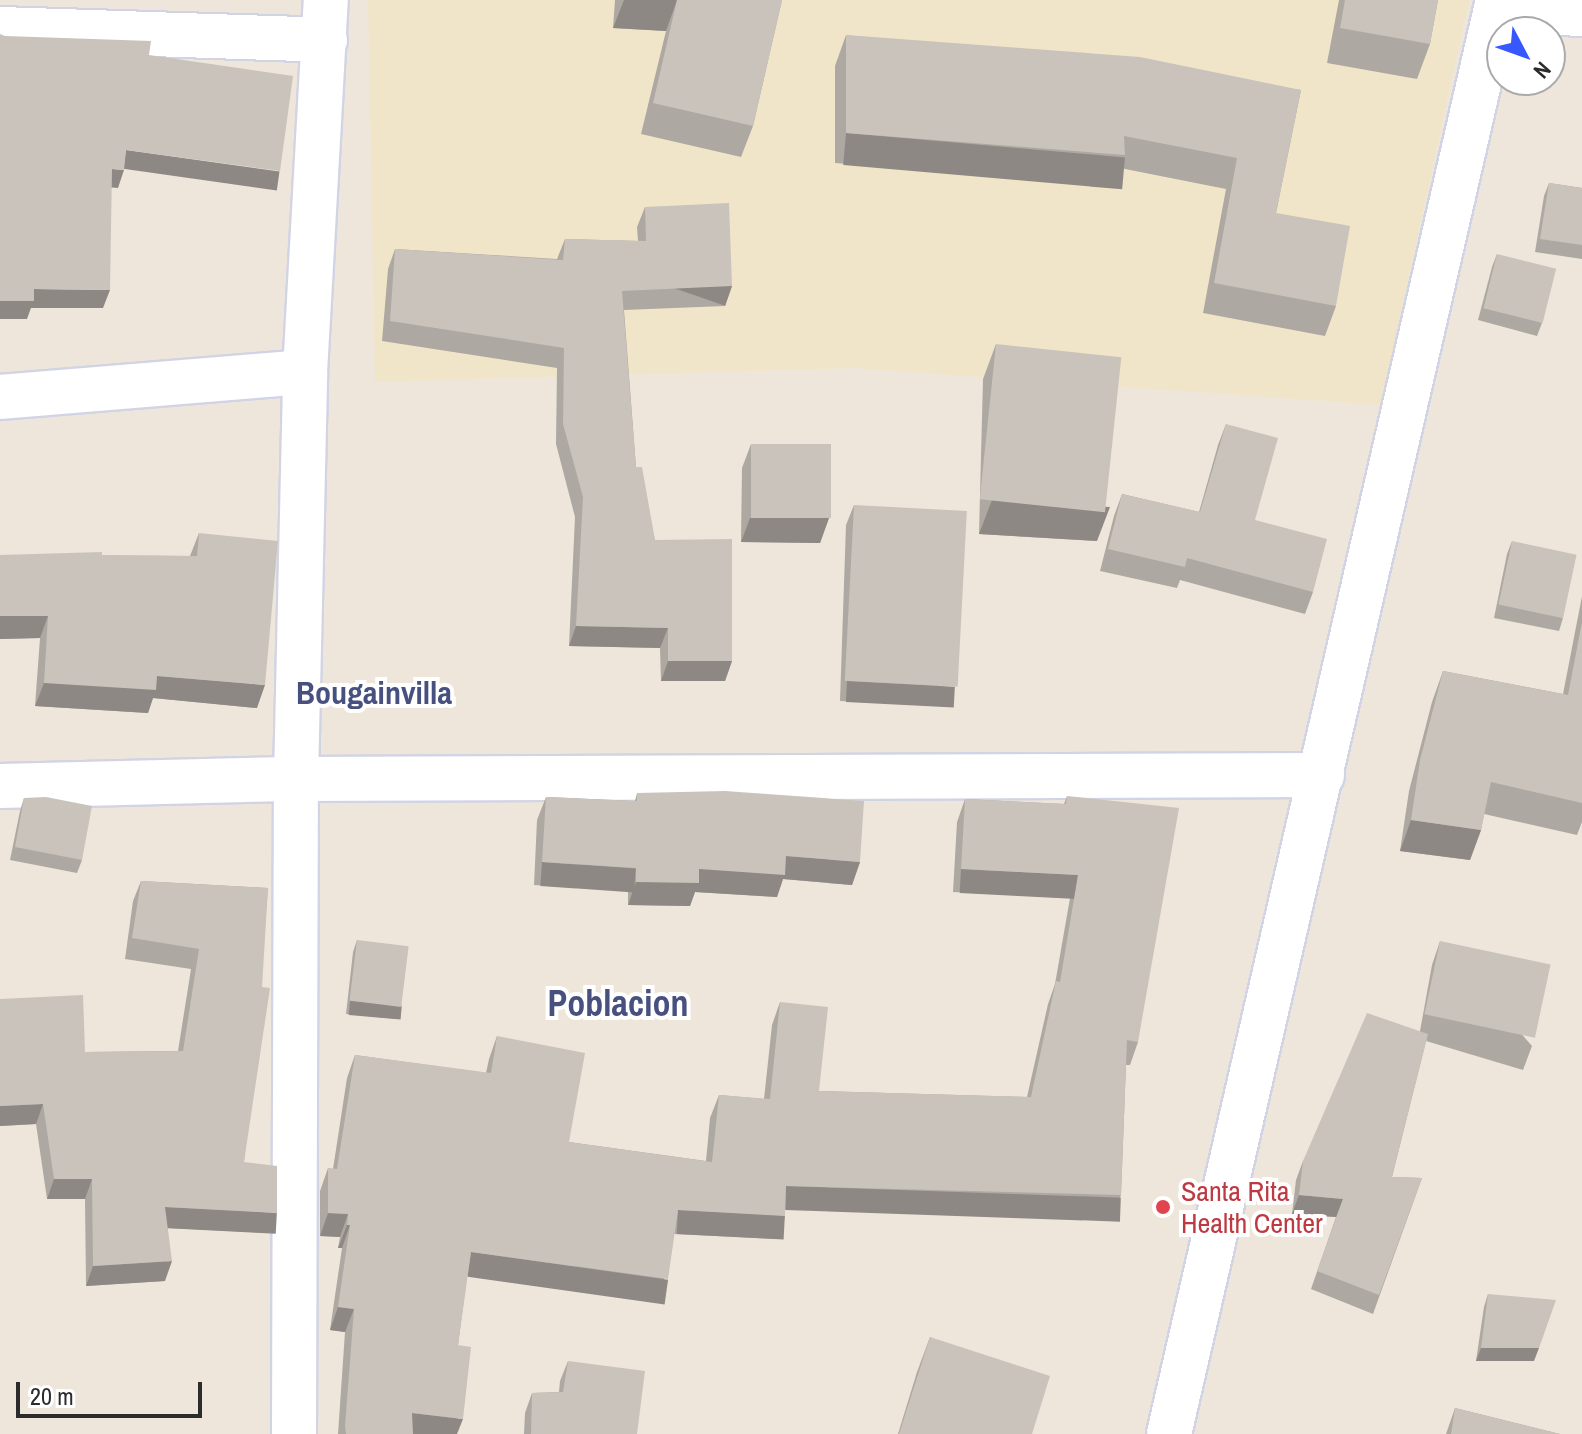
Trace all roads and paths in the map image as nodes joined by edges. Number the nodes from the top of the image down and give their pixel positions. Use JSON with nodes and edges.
{"nodes":[{"id":1,"x":1497,"y":5,"type":"edge"},
{"id":2,"x":1582,"y":14,"type":"edge"},
{"id":3,"x":326,"y":20,"type":"edge"},
{"id":4,"x":0,"y":29,"type":"edge"},
{"id":5,"x":305,"y":372,"type":"junction"},
{"id":6,"x":0,"y":397,"type":"edge"},
{"id":7,"x":1322,"y":775,"type":"junction"},
{"id":8,"x":296,"y":779,"type":"junction"},
{"id":9,"x":0,"y":786,"type":"edge"},
{"id":10,"x":294,"y":1434,"type":"edge"},
{"id":11,"x":1169,"y":1434,"type":"edge"}],
"edges":[{"from":1,"to":2,"type":"street"},
{"from":1,"to":7,"type":"street"},
{"from":3,"to":4,"type":"street"},
{"from":3,"to":5,"type":"street"},
{"from":5,"to":6,"type":"street"},
{"from":5,"to":8,"type":"street"},
{"from":7,"to":8,"type":"street"},
{"from":7,"to":11,"type":"street"},
{"from":8,"to":9,"type":"street"},
{"from":8,"to":10,"type":"street"}]}
